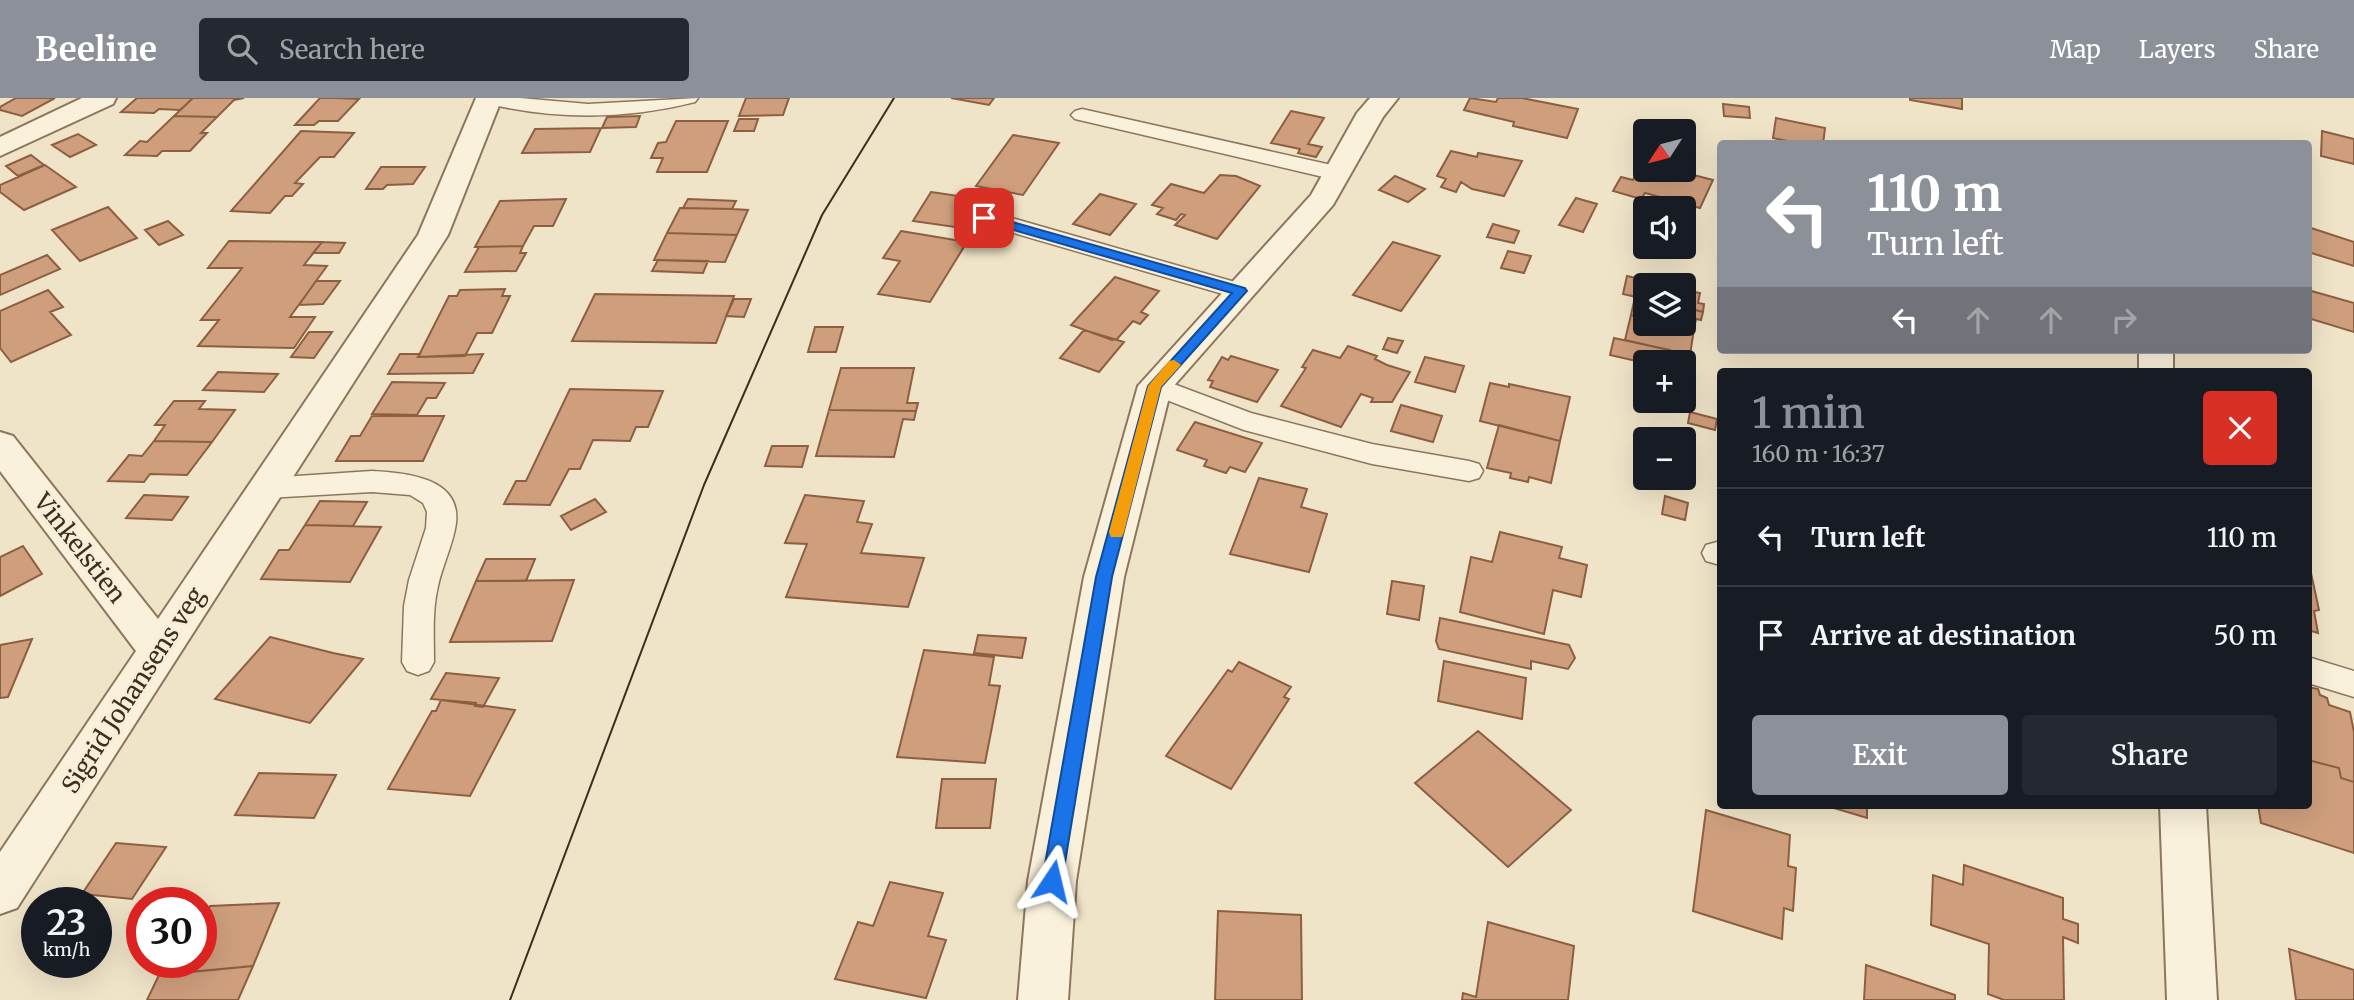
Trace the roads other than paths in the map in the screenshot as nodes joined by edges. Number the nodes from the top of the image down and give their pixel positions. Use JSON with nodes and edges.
{"nodes":[{"id":1,"x":103,"y":98,"type":"edge"},
{"id":2,"x":488,"y":98,"type":"edge"},
{"id":3,"x":688,"y":98,"type":"edge"},
{"id":4,"x":1385,"y":98,"type":"edge"},
{"id":5,"x":1082,"y":115,"type":"dead end"},
{"id":6,"x":0,"y":148,"type":"edge"},
{"id":7,"x":1336,"y":173,"type":"junction"},
{"id":8,"x":984,"y":218,"type":"dead end"},
{"id":9,"x":1240,"y":291,"type":"junction"},
{"id":10,"x":1155,"y":386,"type":"junction"},
{"id":11,"x":0,"y":445,"type":"edge"},
{"id":12,"x":1469,"y":471,"type":"dead end"},
{"id":13,"x":267,"y":488,"type":"junction"},
{"id":14,"x":159,"y":650,"type":"junction"},
{"id":15,"x":418,"y":662,"type":"dead end"},
{"id":16,"x":2312,"y":671,"type":"edge"},
{"id":17,"x":2354,"y":684,"type":"edge"},
{"id":18,"x":2183,"y":809,"type":"edge"},
{"id":19,"x":0,"y":892,"type":"edge"},
{"id":20,"x":1043,"y":1000,"type":"edge"},
{"id":21,"x":2192,"y":1000,"type":"edge"}],
"edges":[{"from":1,"to":6,"type":"street"},
{"from":2,"to":3,"type":"lane","name":"Sigrid Johansens veg"},
{"from":2,"to":13,"type":"street","name":"Sigrid Johansens veg"},
{"from":4,"to":7,"type":"street"},
{"from":5,"to":7,"type":"lane"},
{"from":7,"to":9,"type":"street"},
{"from":8,"to":9,"type":"lane"},
{"from":9,"to":10,"type":"street"},
{"from":10,"to":12,"type":"lane"},
{"from":10,"to":20,"type":"street"},
{"from":11,"to":14,"type":"street","name":"Vinkelstien"},
{"from":13,"to":14,"type":"street","name":"Sigrid Johansens veg"},
{"from":13,"to":15,"type":"lane"},
{"from":14,"to":19,"type":"street","name":"Sigrid Johansens veg"},
{"from":16,"to":17,"type":"lane"},
{"from":18,"to":21,"type":"street"}]}
